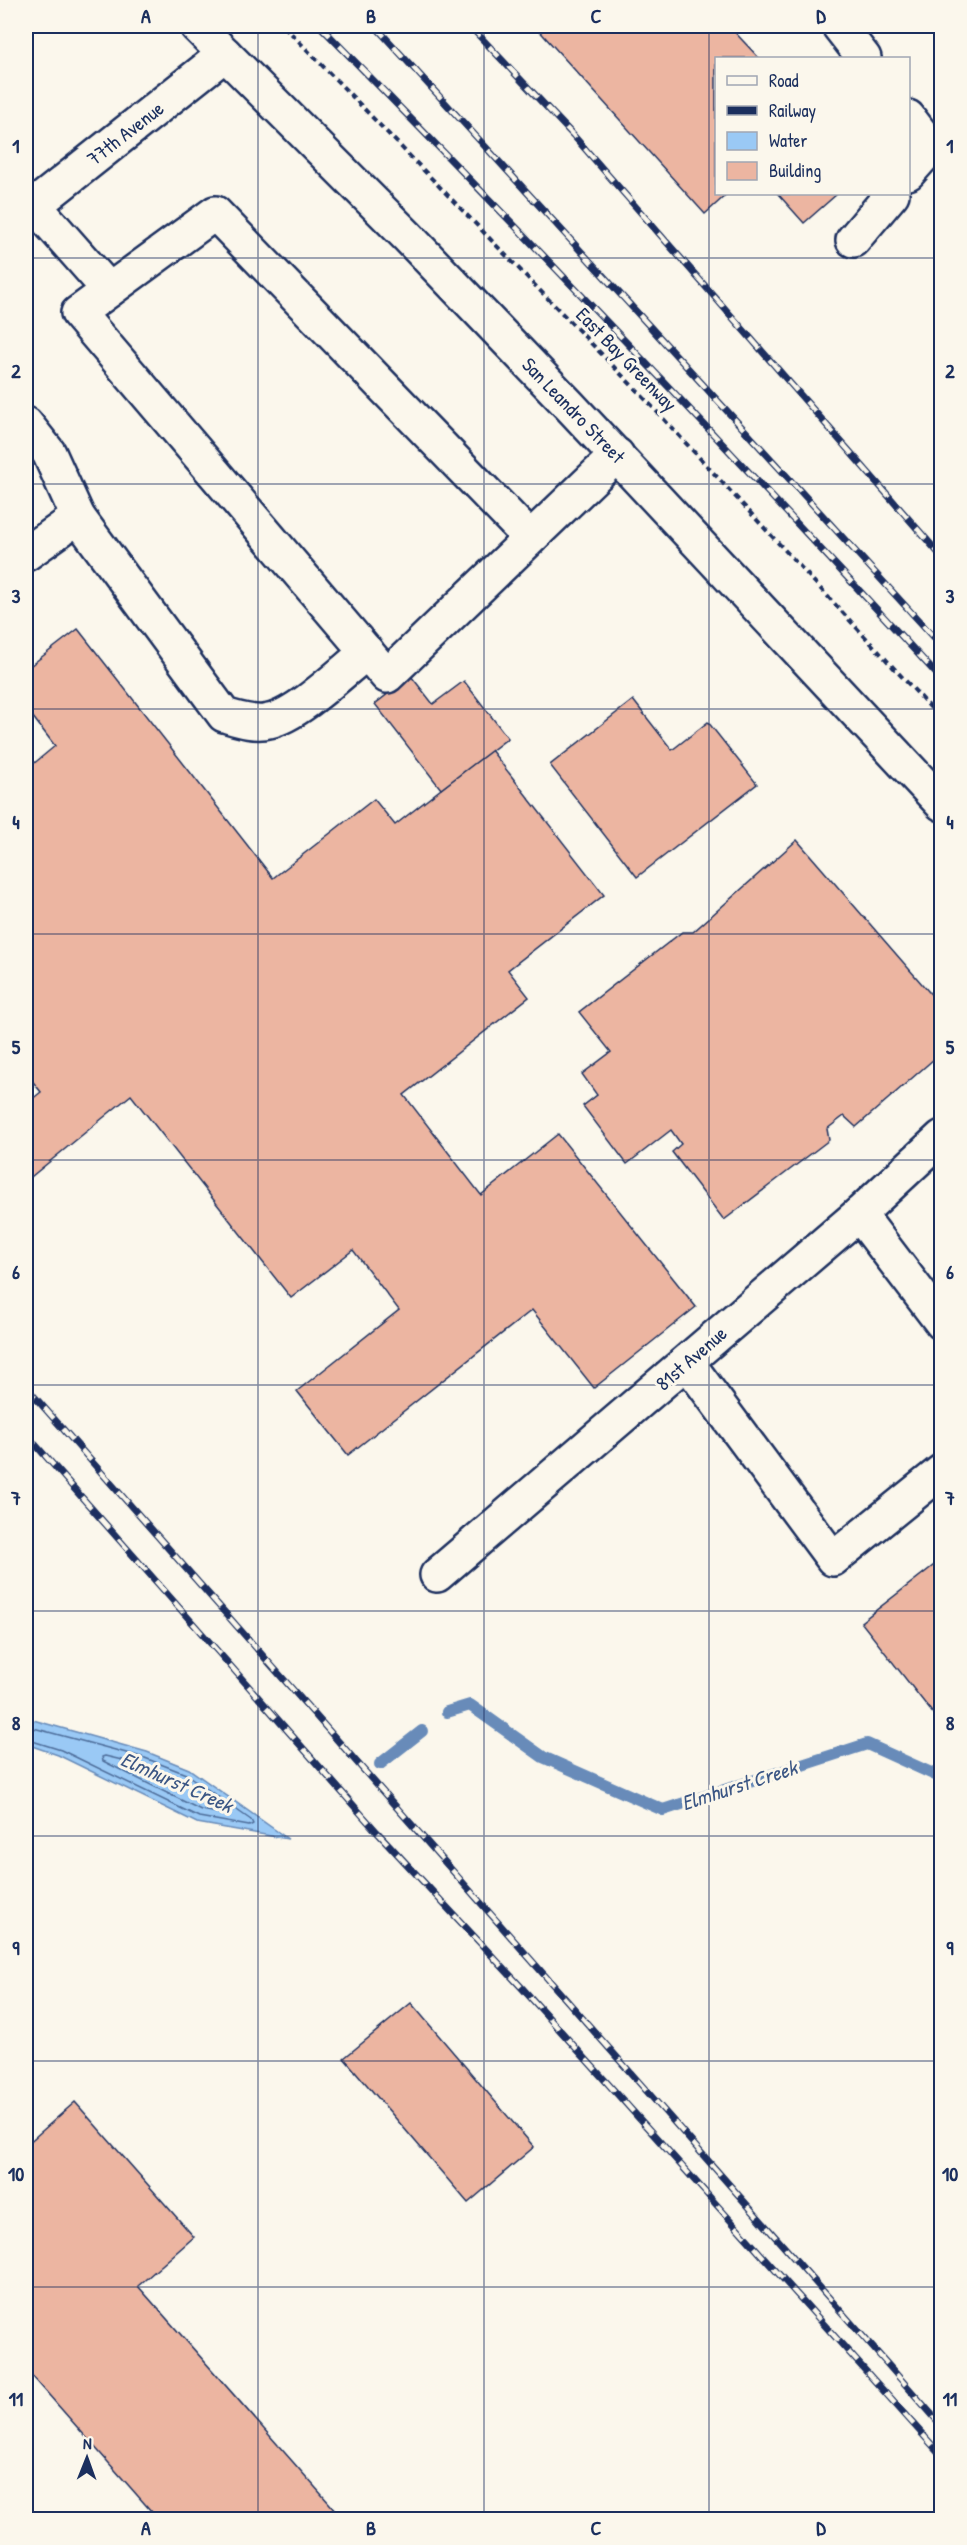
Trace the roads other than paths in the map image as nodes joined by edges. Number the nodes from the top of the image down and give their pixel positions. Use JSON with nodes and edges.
{"nodes":[{"id":1,"x":197,"y":26,"type":"edge"},
{"id":2,"x":839,"y":26,"type":"edge"},
{"id":3,"x":225,"y":54,"type":"junction"},
{"id":4,"x":863,"y":57,"type":"edge"},
{"id":5,"x":910,"y":118,"type":"edge"},
{"id":6,"x":910,"y":172,"type":"edge"},
{"id":7,"x":890,"y":195,"type":"edge"},
{"id":8,"x":30,"y":208,"type":"edge"},
{"id":9,"x":853,"y":240,"type":"dead end"},
{"id":10,"x":109,"y":290,"type":"junction"},
{"id":11,"x":26,"y":424,"type":"edge"},
{"id":12,"x":617,"y":455,"type":"junction"},
{"id":13,"x":78,"y":517,"type":"junction"},
{"id":14,"x":530,"y":538,"type":"junction"},
{"id":15,"x":26,"y":554,"type":"edge"},
{"id":16,"x":367,"y":652,"type":"junction"},
{"id":17,"x":942,"y":804,"type":"edge"},
{"id":18,"x":942,"y":1137,"type":"edge"},
{"id":19,"x":859,"y":1214,"type":"junction"},
{"id":20,"x":942,"y":1323,"type":"edge"},
{"id":21,"x":687,"y":1362,"type":"junction"},
{"id":22,"x":942,"y":1471,"type":"edge"},
{"id":23,"x":436,"y":1575,"type":"dead end"}],
"edges":[{"from":1,"to":3,"type":"main road","name":"San Leandro Street"},
{"from":2,"to":4,"type":"main road"},
{"from":3,"to":8,"type":"main road","name":"77th Avenue"},
{"from":3,"to":12,"type":"main road","name":"San Leandro Street"},
{"from":5,"to":6,"type":"main road"},
{"from":7,"to":9,"type":"main road"},
{"from":8,"to":10,"type":"main road"},
{"from":10,"to":14,"type":"main road"},
{"from":10,"to":16,"type":"main road"},
{"from":11,"to":13,"type":"main road"},
{"from":12,"to":14,"type":"main road"},
{"from":12,"to":17,"type":"main road","name":"San Leandro Street"},
{"from":13,"to":15,"type":"main road"},
{"from":13,"to":16,"type":"main road"},
{"from":14,"to":16,"type":"main road"},
{"from":18,"to":19,"type":"main road","name":"81st Avenue"},
{"from":19,"to":20,"type":"main road"},
{"from":19,"to":21,"type":"main road","name":"81st Avenue"},
{"from":21,"to":22,"type":"main road"},
{"from":21,"to":23,"type":"main road","name":"81st Avenue"}]}
